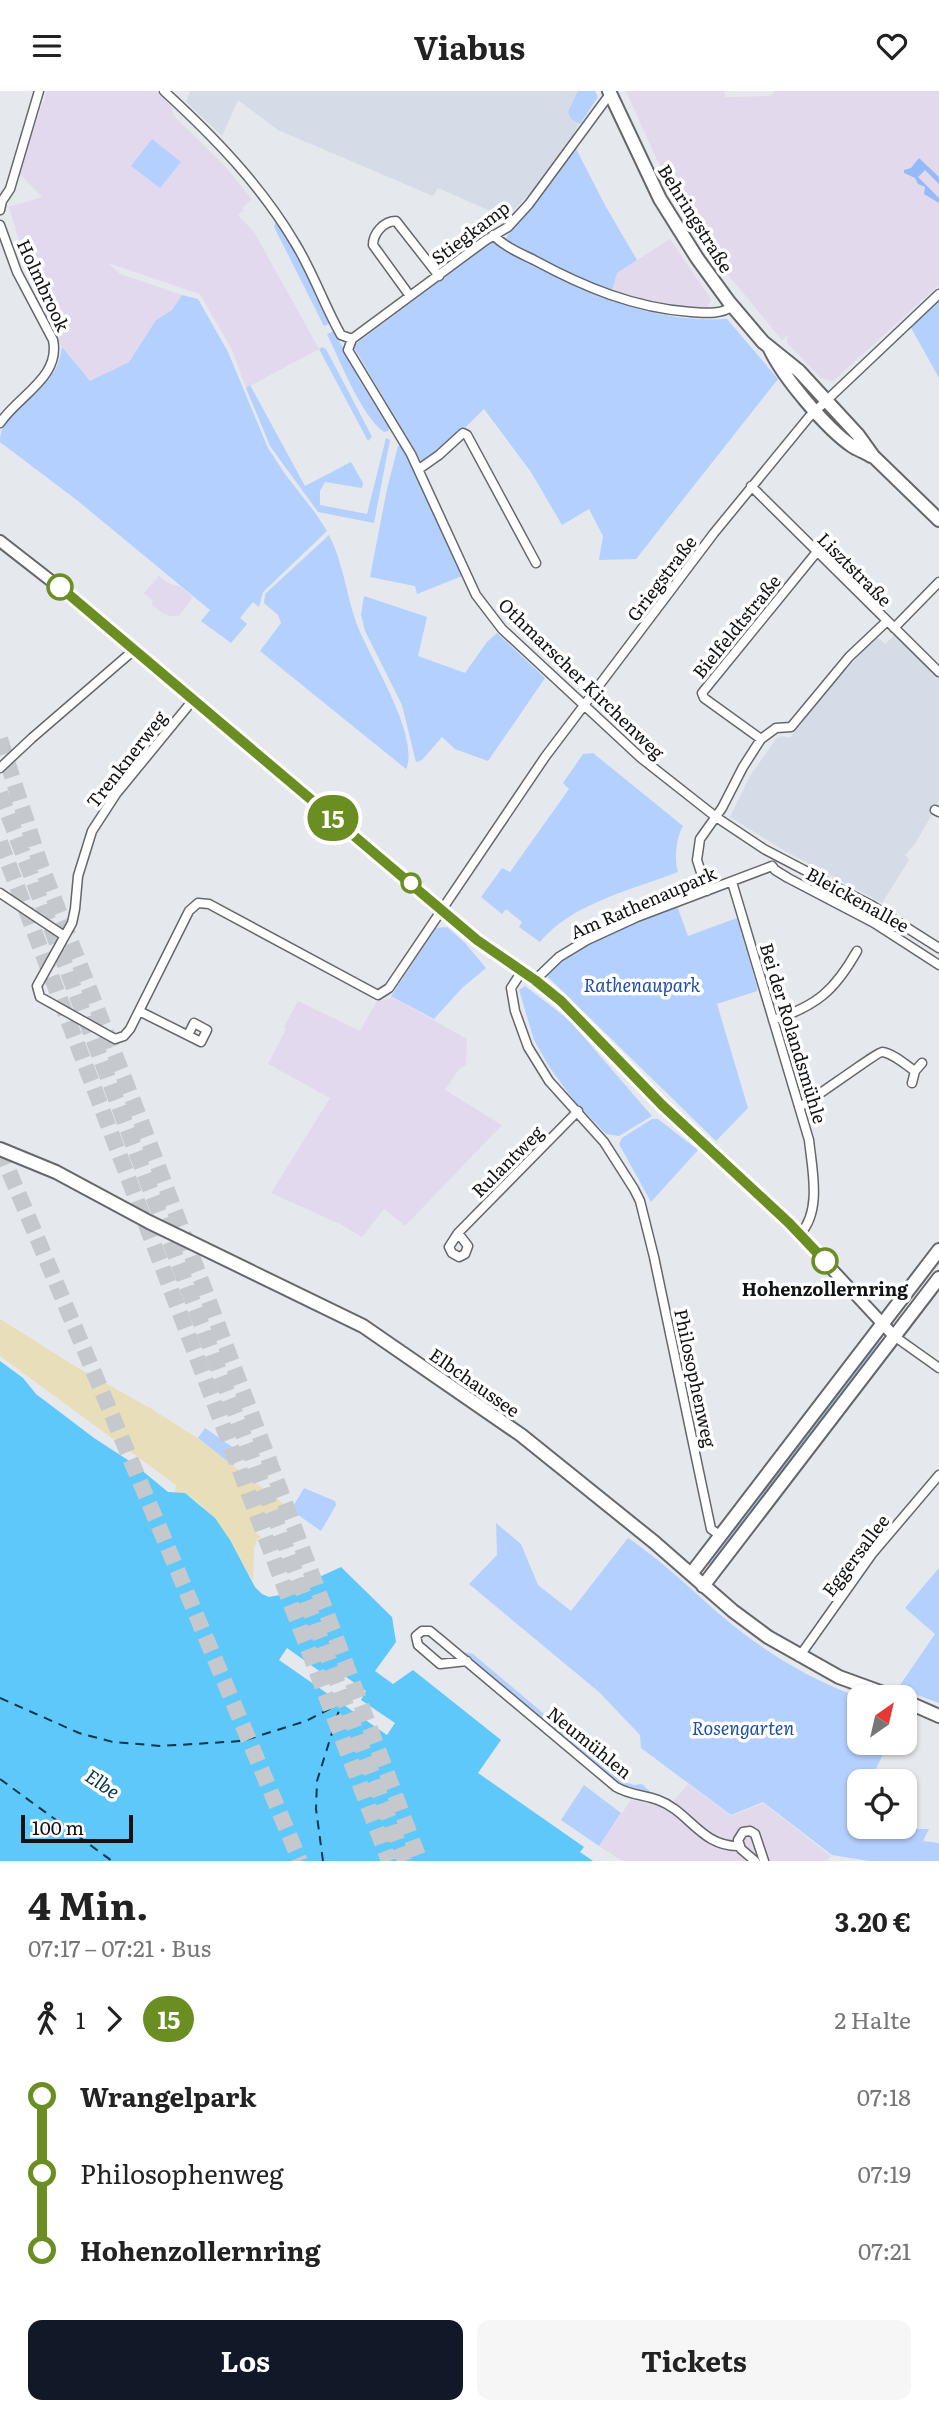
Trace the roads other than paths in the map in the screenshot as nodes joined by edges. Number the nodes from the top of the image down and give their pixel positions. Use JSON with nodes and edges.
{"nodes":[{"id":1,"x":39,"y":91,"type":"edge"},
{"id":2,"x":164,"y":91,"type":"edge"},
{"id":3,"x":610,"y":92,"type":"edge"},
{"id":4,"x":0,"y":210,"type":"edge"},
{"id":5,"x":0,"y":225,"type":"edge"},
{"id":6,"x":493,"y":235,"type":"junction"},
{"id":7,"x":439,"y":275,"type":"junction"},
{"id":8,"x":939,"y":294,"type":"edge"},
{"id":9,"x":410,"y":296,"type":"junction"},
{"id":10,"x":733,"y":306,"type":"junction"},
{"id":11,"x":352,"y":339,"type":"junction"},
{"id":12,"x":820,"y":405,"type":"junction"},
{"id":13,"x":0,"y":423,"type":"edge"},
{"id":14,"x":419,"y":469,"type":"junction"},
{"id":15,"x":751,"y":487,"type":"junction"},
{"id":16,"x":939,"y":520,"type":"edge"},
{"id":17,"x":0,"y":541,"type":"edge"},
{"id":18,"x":816,"y":553,"type":"junction"},
{"id":19,"x":536,"y":563,"type":"dead end"},
{"id":20,"x":939,"y":582,"type":"edge"},
{"id":21,"x":890,"y":625,"type":"junction"},
{"id":22,"x":134,"y":650,"type":"junction"},
{"id":23,"x":939,"y":672,"type":"edge"},
{"id":24,"x":193,"y":700,"type":"junction"},
{"id":25,"x":586,"y":705,"type":"junction"},
{"id":26,"x":761,"y":739,"type":"junction"},
{"id":27,"x":0,"y":768,"type":"edge"},
{"id":28,"x":716,"y":817,"type":"junction"},
{"id":29,"x":776,"y":855,"type":"junction"},
{"id":30,"x":772,"y":866,"type":"junction"},
{"id":31,"x":732,"y":882,"type":"junction"},
{"id":32,"x":707,"y":891,"type":"junction"},
{"id":33,"x":0,"y":893,"type":"edge"},
{"id":34,"x":443,"y":909,"type":"junction"},
{"id":35,"x":63,"y":935,"type":"junction"},
{"id":36,"x":939,"y":948,"type":"edge"},
{"id":37,"x":857,"y":951,"type":"dead end"},
{"id":38,"x":939,"y":965,"type":"edge"},
{"id":39,"x":522,"y":971,"type":"junction"},
{"id":40,"x":535,"y":980,"type":"junction"},
{"id":41,"x":139,"y":1011,"type":"junction"},
{"id":42,"x":773,"y":1020,"type":"junction"},
{"id":43,"x":188,"y":1035,"type":"dead end"},
{"id":44,"x":922,"y":1063,"type":"dead end"},
{"id":45,"x":915,"y":1071,"type":"junction"},
{"id":46,"x":912,"y":1083,"type":"dead end"},
{"id":47,"x":801,"y":1106,"type":"junction"},
{"id":48,"x":578,"y":1111,"type":"junction"},
{"id":49,"x":0,"y":1149,"type":"edge"},
{"id":50,"x":458,"y":1233,"type":"dead end"},
{"id":51,"x":800,"y":1234,"type":"junction"},
{"id":52,"x":939,"y":1249,"type":"edge"},
{"id":53,"x":939,"y":1278,"type":"edge"},
{"id":54,"x":882,"y":1323,"type":"junction"},
{"id":55,"x":894,"y":1336,"type":"junction"},
{"id":56,"x":939,"y":1368,"type":"edge"},
{"id":57,"x":939,"y":1475,"type":"edge"},
{"id":58,"x":721,"y":1536,"type":"junction"},
{"id":59,"x":691,"y":1574,"type":"junction"},
{"id":60,"x":703,"y":1586,"type":"junction"},
{"id":61,"x":799,"y":1657,"type":"junction"},
{"id":62,"x":467,"y":1661,"type":"junction"},
{"id":63,"x":859,"y":1685,"type":"edge"},
{"id":64,"x":917,"y":1707,"type":"edge"},
{"id":65,"x":939,"y":1716,"type":"edge"},
{"id":66,"x":739,"y":1846,"type":"junction"},
{"id":67,"x":755,"y":1861,"type":"edge"},
{"id":68,"x":764,"y":1861,"type":"edge"}],
"edges":[{"from":1,"to":4,"type":"street"},
{"from":2,"to":11,"type":"street","name":"Othmarscher Kirchenweg"},
{"from":3,"to":6,"type":"street","name":"Stiegkamp"},
{"from":3,"to":10,"type":"main road","name":"Behringstraße"},
{"from":5,"to":13,"type":"street","name":"Holmbrook"},
{"from":6,"to":7,"type":"street","name":"Stiegkamp"},
{"from":6,"to":10,"type":"street"},
{"from":7,"to":9,"type":"street","name":"Stiegkamp"},
{"from":7,"to":9,"type":"street"},
{"from":8,"to":12,"type":"street","name":"Griegstraße"},
{"from":9,"to":11,"type":"street","name":"Stiegkamp"},
{"from":10,"to":12,"type":"main road","name":"Behringstraße"},
{"from":11,"to":14,"type":"street","name":"Othmarscher Kirchenweg"},
{"from":12,"to":15,"type":"street","name":"Griegstraße"},
{"from":12,"to":16,"type":"main road","name":"Behringstraße"},
{"from":14,"to":19,"type":"street"},
{"from":14,"to":25,"type":"street","name":"Othmarscher Kirchenweg"},
{"from":15,"to":18,"type":"street","name":"Lisztstraße"},
{"from":15,"to":25,"type":"street","name":"Griegstraße"},
{"from":17,"to":22,"type":"street"},
{"from":18,"to":21,"type":"street","name":"Lisztstraße"},
{"from":18,"to":26,"type":"street","name":"Bielfeldtstraße"},
{"from":20,"to":21,"type":"street"},
{"from":21,"to":23,"type":"street","name":"Lisztstraße"},
{"from":21,"to":26,"type":"street"},
{"from":22,"to":24,"type":"street"},
{"from":22,"to":27,"type":"street"},
{"from":24,"to":34,"type":"street"},
{"from":24,"to":35,"type":"street","name":"Trenknerweg"},
{"from":25,"to":28,"type":"street","name":"Othmarscher Kirchenweg"},
{"from":25,"to":34,"type":"street","name":"Griegstraße"},
{"from":26,"to":28,"type":"street"},
{"from":28,"to":29,"type":"street","name":"Bleickenallee"},
{"from":28,"to":32,"type":"street"},
{"from":29,"to":30,"type":"street"},
{"from":29,"to":36,"type":"street","name":"Bleickenallee"},
{"from":30,"to":31,"type":"street","name":"Am Rathenaupark"},
{"from":30,"to":38,"type":"street","name":"Bleickenallee"},
{"from":31,"to":32,"type":"street","name":"Am Rathenaupark"},
{"from":31,"to":42,"type":"street","name":"Bei der Rolandsmühle"},
{"from":32,"to":40,"type":"street","name":"Am Rathenaupark"},
{"from":33,"to":35,"type":"street"},
{"from":34,"to":39,"type":"street"},
{"from":34,"to":41,"type":"street","name":"Trenknerweg"},
{"from":35,"to":41,"type":"street","name":"Trenknerweg"},
{"from":37,"to":42,"type":"street"},
{"from":39,"to":40,"type":"street"},
{"from":39,"to":48,"type":"street","name":"Philosophenweg"},
{"from":40,"to":51,"type":"street"},
{"from":41,"to":43,"type":"street"},
{"from":42,"to":47,"type":"street","name":"Bei der Rolandsmühle"},
{"from":44,"to":45,"type":"street"},
{"from":45,"to":46,"type":"street"},
{"from":45,"to":47,"type":"street"},
{"from":47,"to":51,"type":"street","name":"Bei der Rolandsmühle"},
{"from":48,"to":50,"type":"street","name":"Rulantweg"},
{"from":48,"to":58,"type":"street","name":"Philosophenweg"},
{"from":49,"to":59,"type":"main road","name":"Elbchaussee"},
{"from":51,"to":54,"type":"street"},
{"from":52,"to":54,"type":"main road"},
{"from":53,"to":55,"type":"main road"},
{"from":54,"to":55,"type":"street"},
{"from":54,"to":58,"type":"main road"},
{"from":55,"to":56,"type":"street"},
{"from":55,"to":60,"type":"main road"},
{"from":57,"to":61,"type":"street","name":"Eggersallee"},
{"from":58,"to":59,"type":"main road"},
{"from":59,"to":60,"type":"main road","name":"Elbchaussee"},
{"from":60,"to":61,"type":"main road","name":"Elbchaussee"},
{"from":61,"to":63,"type":"main road","name":"Elbchaussee"},
{"from":62,"to":62,"type":"street","name":"Neumühlen"},
{"from":62,"to":66,"type":"street","name":"Neumühlen"},
{"from":64,"to":65,"type":"main road"},
{"from":66,"to":67,"type":"street","name":"Neumühlen"},
{"from":66,"to":68,"type":"street"}]}
